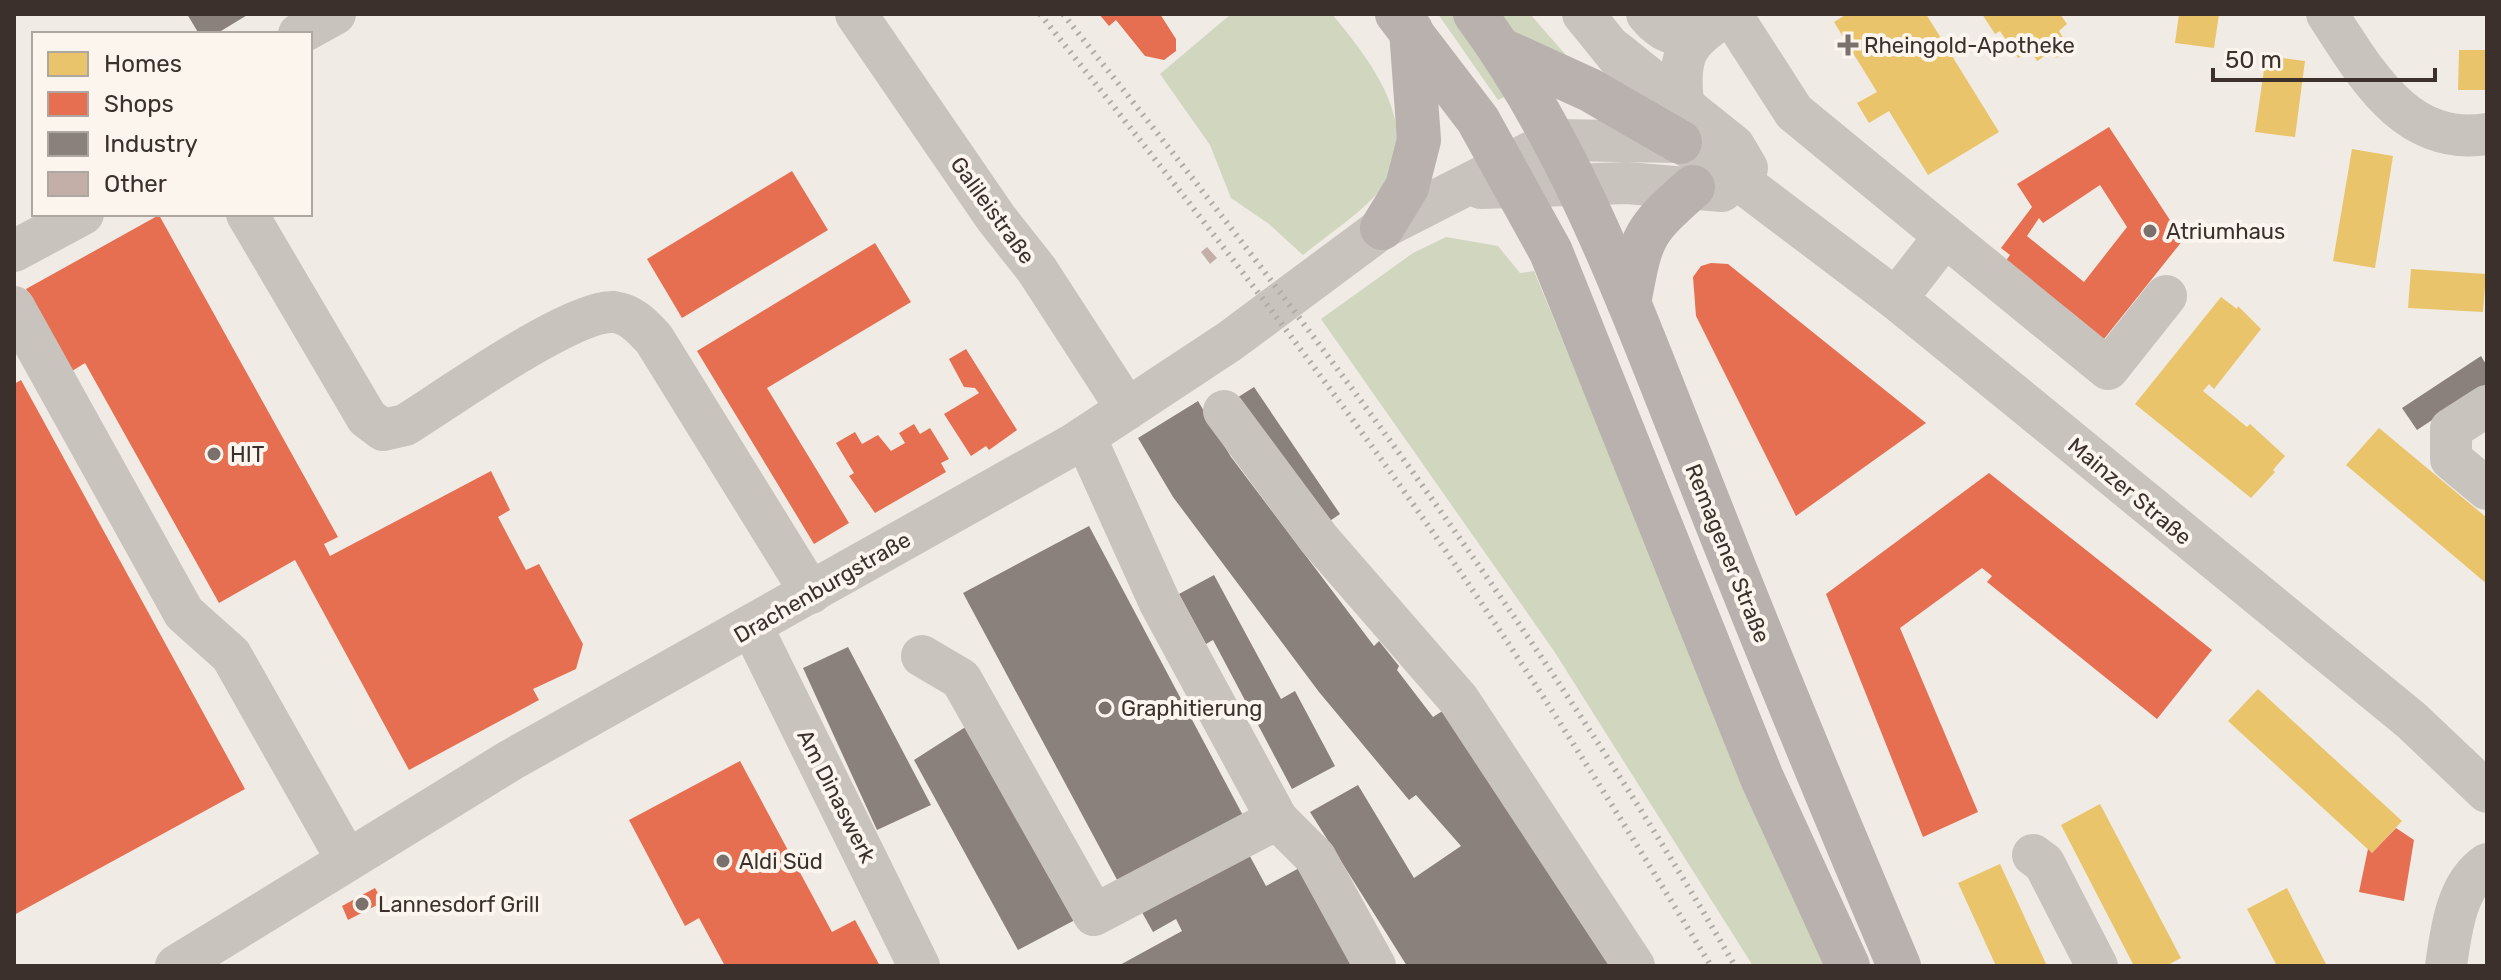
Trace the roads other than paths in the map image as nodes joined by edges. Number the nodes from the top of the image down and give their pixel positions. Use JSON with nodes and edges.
{"nodes":[{"id":1,"x":335,"y":14,"type":"edge"},
{"id":2,"x":856,"y":14,"type":"edge"},
{"id":3,"x":1475,"y":14,"type":"edge"},
{"id":4,"x":1583,"y":14,"type":"edge"},
{"id":5,"x":1647,"y":14,"type":"edge"},
{"id":6,"x":2327,"y":14,"type":"edge"},
{"id":7,"x":1719,"y":20,"type":"edge"},
{"id":8,"x":1404,"y":22,"type":"edge"},
{"id":9,"x":303,"y":32,"type":"edge"},
{"id":10,"x":1502,"y":50,"type":"junction"},
{"id":11,"x":1681,"y":122,"type":"junction"},
{"id":12,"x":2487,"y":134,"type":"edge"},
{"id":13,"x":1555,"y":140,"type":"junction"},
{"id":14,"x":1511,"y":176,"type":"junction"},
{"id":15,"x":1576,"y":183,"type":"junction"},
{"id":16,"x":1693,"y":187,"type":"junction"},
{"id":17,"x":1763,"y":198,"type":"junction"},
{"id":18,"x":79,"y":216,"type":"edge"},
{"id":19,"x":248,"y":216,"type":"edge"},
{"id":20,"x":1382,"y":228,"type":"junction"},
{"id":21,"x":1945,"y":236,"type":"junction"},
{"id":22,"x":14,"y":251,"type":"edge"},
{"id":23,"x":2166,"y":296,"type":"dead end"},
{"id":24,"x":1896,"y":299,"type":"junction"},
{"id":25,"x":1629,"y":303,"type":"junction"},
{"id":26,"x":14,"y":307,"type":"edge"},
{"id":27,"x":2487,"y":406,"type":"edge"},
{"id":28,"x":1127,"y":409,"type":"junction"},
{"id":29,"x":1224,"y":411,"type":"dead end"},
{"id":30,"x":1085,"y":437,"type":"junction"},
{"id":31,"x":2487,"y":489,"type":"edge"},
{"id":32,"x":811,"y":593,"type":"junction"},
{"id":33,"x":752,"y":627,"type":"junction"},
{"id":34,"x":922,"y":656,"type":"dead end"},
{"id":35,"x":2487,"y":792,"type":"edge"},
{"id":36,"x":1277,"y":819,"type":"junction"},
{"id":37,"x":2033,"y":855,"type":"dead end"},
{"id":38,"x":347,"y":860,"type":"junction"},
{"id":39,"x":2487,"y":864,"type":"edge"},
{"id":40,"x":176,"y":966,"type":"edge"},
{"id":41,"x":919,"y":966,"type":"edge"},
{"id":42,"x":1375,"y":966,"type":"edge"},
{"id":43,"x":1634,"y":966,"type":"edge"},
{"id":44,"x":1848,"y":966,"type":"edge"},
{"id":45,"x":1899,"y":966,"type":"edge"},
{"id":46,"x":2097,"y":966,"type":"edge"},
{"id":47,"x":2446,"y":966,"type":"edge"}],
"edges":[{"from":1,"to":9,"type":"street"},
{"from":2,"to":28,"type":"street","name":"Galileistraße"},
{"from":3,"to":10,"type":"main road"},
{"from":4,"to":11,"type":"street"},
{"from":5,"to":7,"type":"street"},
{"from":6,"to":12,"type":"street"},
{"from":7,"to":11,"type":"street"},
{"from":7,"to":21,"type":"street"},
{"from":8,"to":14,"type":"main road"},
{"from":8,"to":20,"type":"main road"},
{"from":10,"to":11,"type":"main road"},
{"from":10,"to":13,"type":"main road"},
{"from":11,"to":13,"type":"street"},
{"from":11,"to":17,"type":"street","name":"Mainzer Straße"},
{"from":13,"to":14,"type":"street"},
{"from":13,"to":15,"type":"main road","name":"Remagener Straße"},
{"from":14,"to":15,"type":"street","name":"Mainzer Straße"},
{"from":14,"to":20,"type":"street","name":"Drachenburgstraße"},
{"from":14,"to":44,"type":"main road"},
{"from":15,"to":16,"type":"street","name":"Mainzer Straße"},
{"from":15,"to":25,"type":"main road","name":"Remagener Straße"},
{"from":16,"to":17,"type":"street","name":"Mainzer Straße"},
{"from":16,"to":25,"type":"main road"},
{"from":17,"to":24,"type":"street","name":"Mainzer Straße"},
{"from":18,"to":22,"type":"street"},
{"from":19,"to":32,"type":"street"},
{"from":20,"to":28,"type":"street","name":"Drachenburgstraße"},
{"from":21,"to":23,"type":"street"},
{"from":21,"to":24,"type":"street"},
{"from":24,"to":35,"type":"street","name":"Mainzer Straße"},
{"from":25,"to":45,"type":"main road","name":"Remagener Straße"},
{"from":26,"to":38,"type":"street"},
{"from":27,"to":31,"type":"street"},
{"from":28,"to":30,"type":"street","name":"Drachenburgstraße"},
{"from":29,"to":43,"type":"street"},
{"from":30,"to":32,"type":"street","name":"Drachenburgstraße"},
{"from":30,"to":36,"type":"street"},
{"from":32,"to":33,"type":"street","name":"Drachenburgstraße"},
{"from":33,"to":38,"type":"street","name":"Drachenburgstraße"},
{"from":33,"to":41,"type":"street","name":"Am Dinaswerk"},
{"from":34,"to":36,"type":"street"},
{"from":36,"to":42,"type":"street"},
{"from":37,"to":46,"type":"street"},
{"from":38,"to":40,"type":"street","name":"Drachenburgstraße"},
{"from":39,"to":47,"type":"street"}]}
